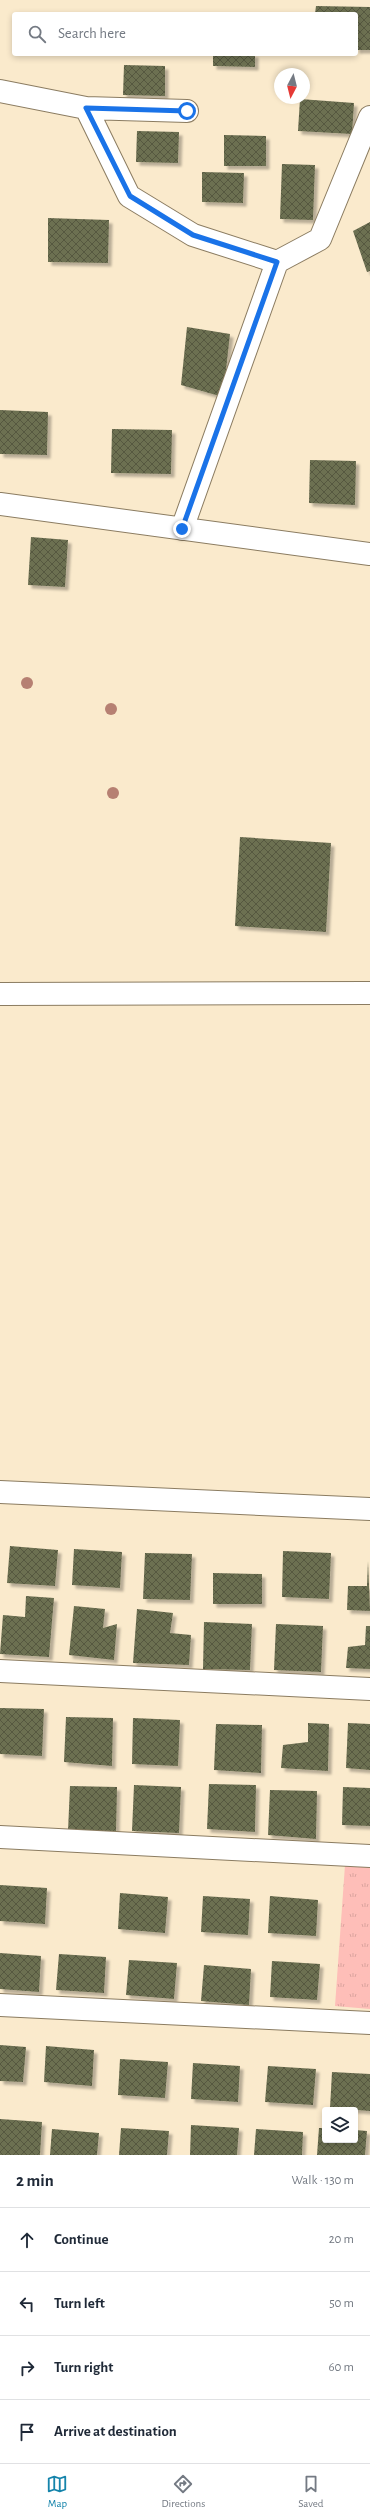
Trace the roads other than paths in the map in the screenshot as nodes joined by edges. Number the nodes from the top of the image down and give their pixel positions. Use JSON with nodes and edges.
{"nodes":[{"id":1,"x":0,"y":91,"type":"edge"},
{"id":2,"x":86,"y":108,"type":"junction"},
{"id":3,"x":187,"y":111,"type":"dead end"},
{"id":4,"x":370,"y":117,"type":"edge"},
{"id":5,"x":277,"y":262,"type":"junction"},
{"id":6,"x":0,"y":504,"type":"edge"},
{"id":7,"x":182,"y":529,"type":"junction"},
{"id":8,"x":370,"y":554,"type":"edge"},
{"id":9,"x":0,"y":994,"type":"edge"},
{"id":10,"x":370,"y":994,"type":"edge"},
{"id":11,"x":0,"y":1492,"type":"edge"},
{"id":12,"x":370,"y":1509,"type":"edge"},
{"id":13,"x":0,"y":1671,"type":"edge"},
{"id":14,"x":370,"y":1690,"type":"edge"},
{"id":15,"x":0,"y":1837,"type":"edge"},
{"id":16,"x":370,"y":1856,"type":"edge"},
{"id":17,"x":0,"y":2005,"type":"edge"},
{"id":18,"x":370,"y":2023,"type":"edge"}],
"edges":[{"from":1,"to":2,"type":"street"},
{"from":2,"to":3,"type":"street"},
{"from":2,"to":5,"type":"street"},
{"from":4,"to":5,"type":"street"},
{"from":5,"to":7,"type":"street"},
{"from":6,"to":7,"type":"street"},
{"from":7,"to":8,"type":"street"},
{"from":9,"to":10,"type":"street"},
{"from":11,"to":12,"type":"street"},
{"from":13,"to":14,"type":"street"},
{"from":15,"to":16,"type":"street"},
{"from":17,"to":18,"type":"street"}]}
